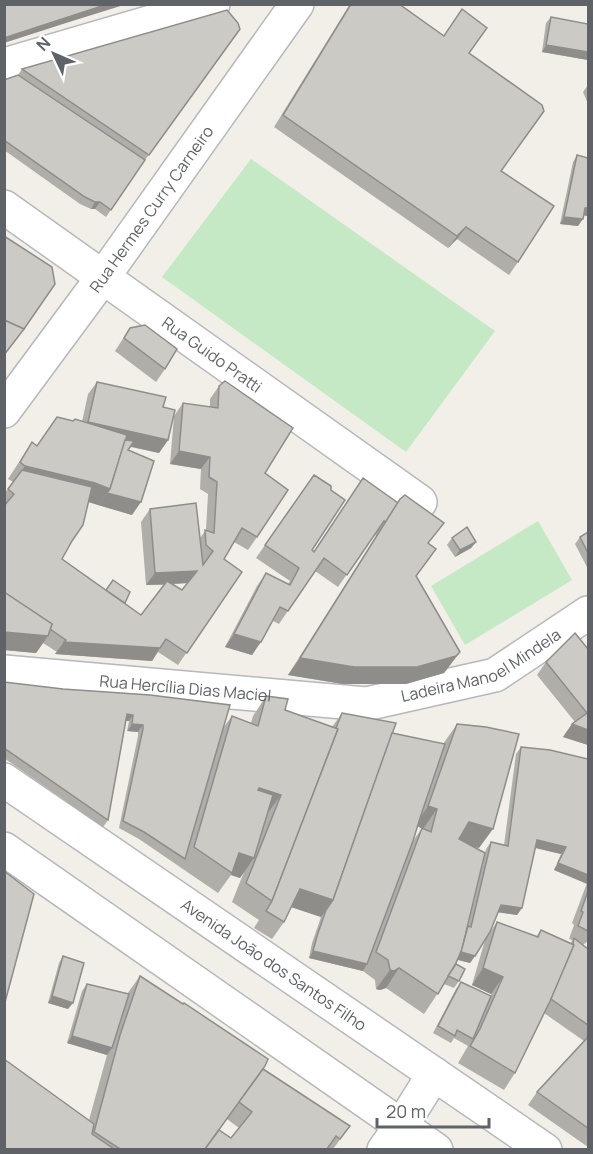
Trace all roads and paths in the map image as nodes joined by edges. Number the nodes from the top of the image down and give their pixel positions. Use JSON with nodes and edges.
{"nodes":[{"id":1,"x":213,"y":4,"type":"edge"},
{"id":2,"x":297,"y":4,"type":"edge"},
{"id":3,"x":4,"y":65,"type":"edge"},
{"id":4,"x":4,"y":207,"type":"edge"},
{"id":5,"x":103,"y":276,"type":"junction"},
{"id":6,"x":4,"y":411,"type":"edge"},
{"id":7,"x":420,"y":502,"type":"dead end"},
{"id":8,"x":588,"y":613,"type":"edge"},
{"id":9,"x":4,"y":672,"type":"edge"},
{"id":10,"x":366,"y":704,"type":"joint"},
{"id":11,"x":4,"y":780,"type":"edge"},
{"id":12,"x":4,"y":849,"type":"edge"},
{"id":13,"x":434,"y":1074,"type":"junction"},
{"id":14,"x":393,"y":1137,"type":"edge"},
{"id":15,"x":436,"y":1149,"type":"edge"},
{"id":16,"x":544,"y":1149,"type":"edge"}],
"edges":[{"from":1,"to":3,"type":"street"},
{"from":2,"to":5,"type":"street","name":"Rua Hermes Curry Carneiro"},
{"from":4,"to":5,"type":"street","name":"Rua Guido Pratti"},
{"from":5,"to":6,"type":"street","name":"Rua Hermes Curry Carneiro"},
{"from":5,"to":7,"type":"street","name":"Rua Guido Pratti"},
{"from":8,"to":10,"type":"street","name":"Ladeira Manoel Mindela"},
{"from":9,"to":10,"type":"street","name":"Rua Hercília Dias Maciel"},
{"from":11,"to":13,"type":"street","name":"Avenida João dos Santos Filho"},
{"from":12,"to":14,"type":"street"},
{"from":13,"to":14,"type":"street"},
{"from":13,"to":16,"type":"street","name":"Avenida João dos Santos Filho"},
{"from":14,"to":15,"type":"street"}]}
